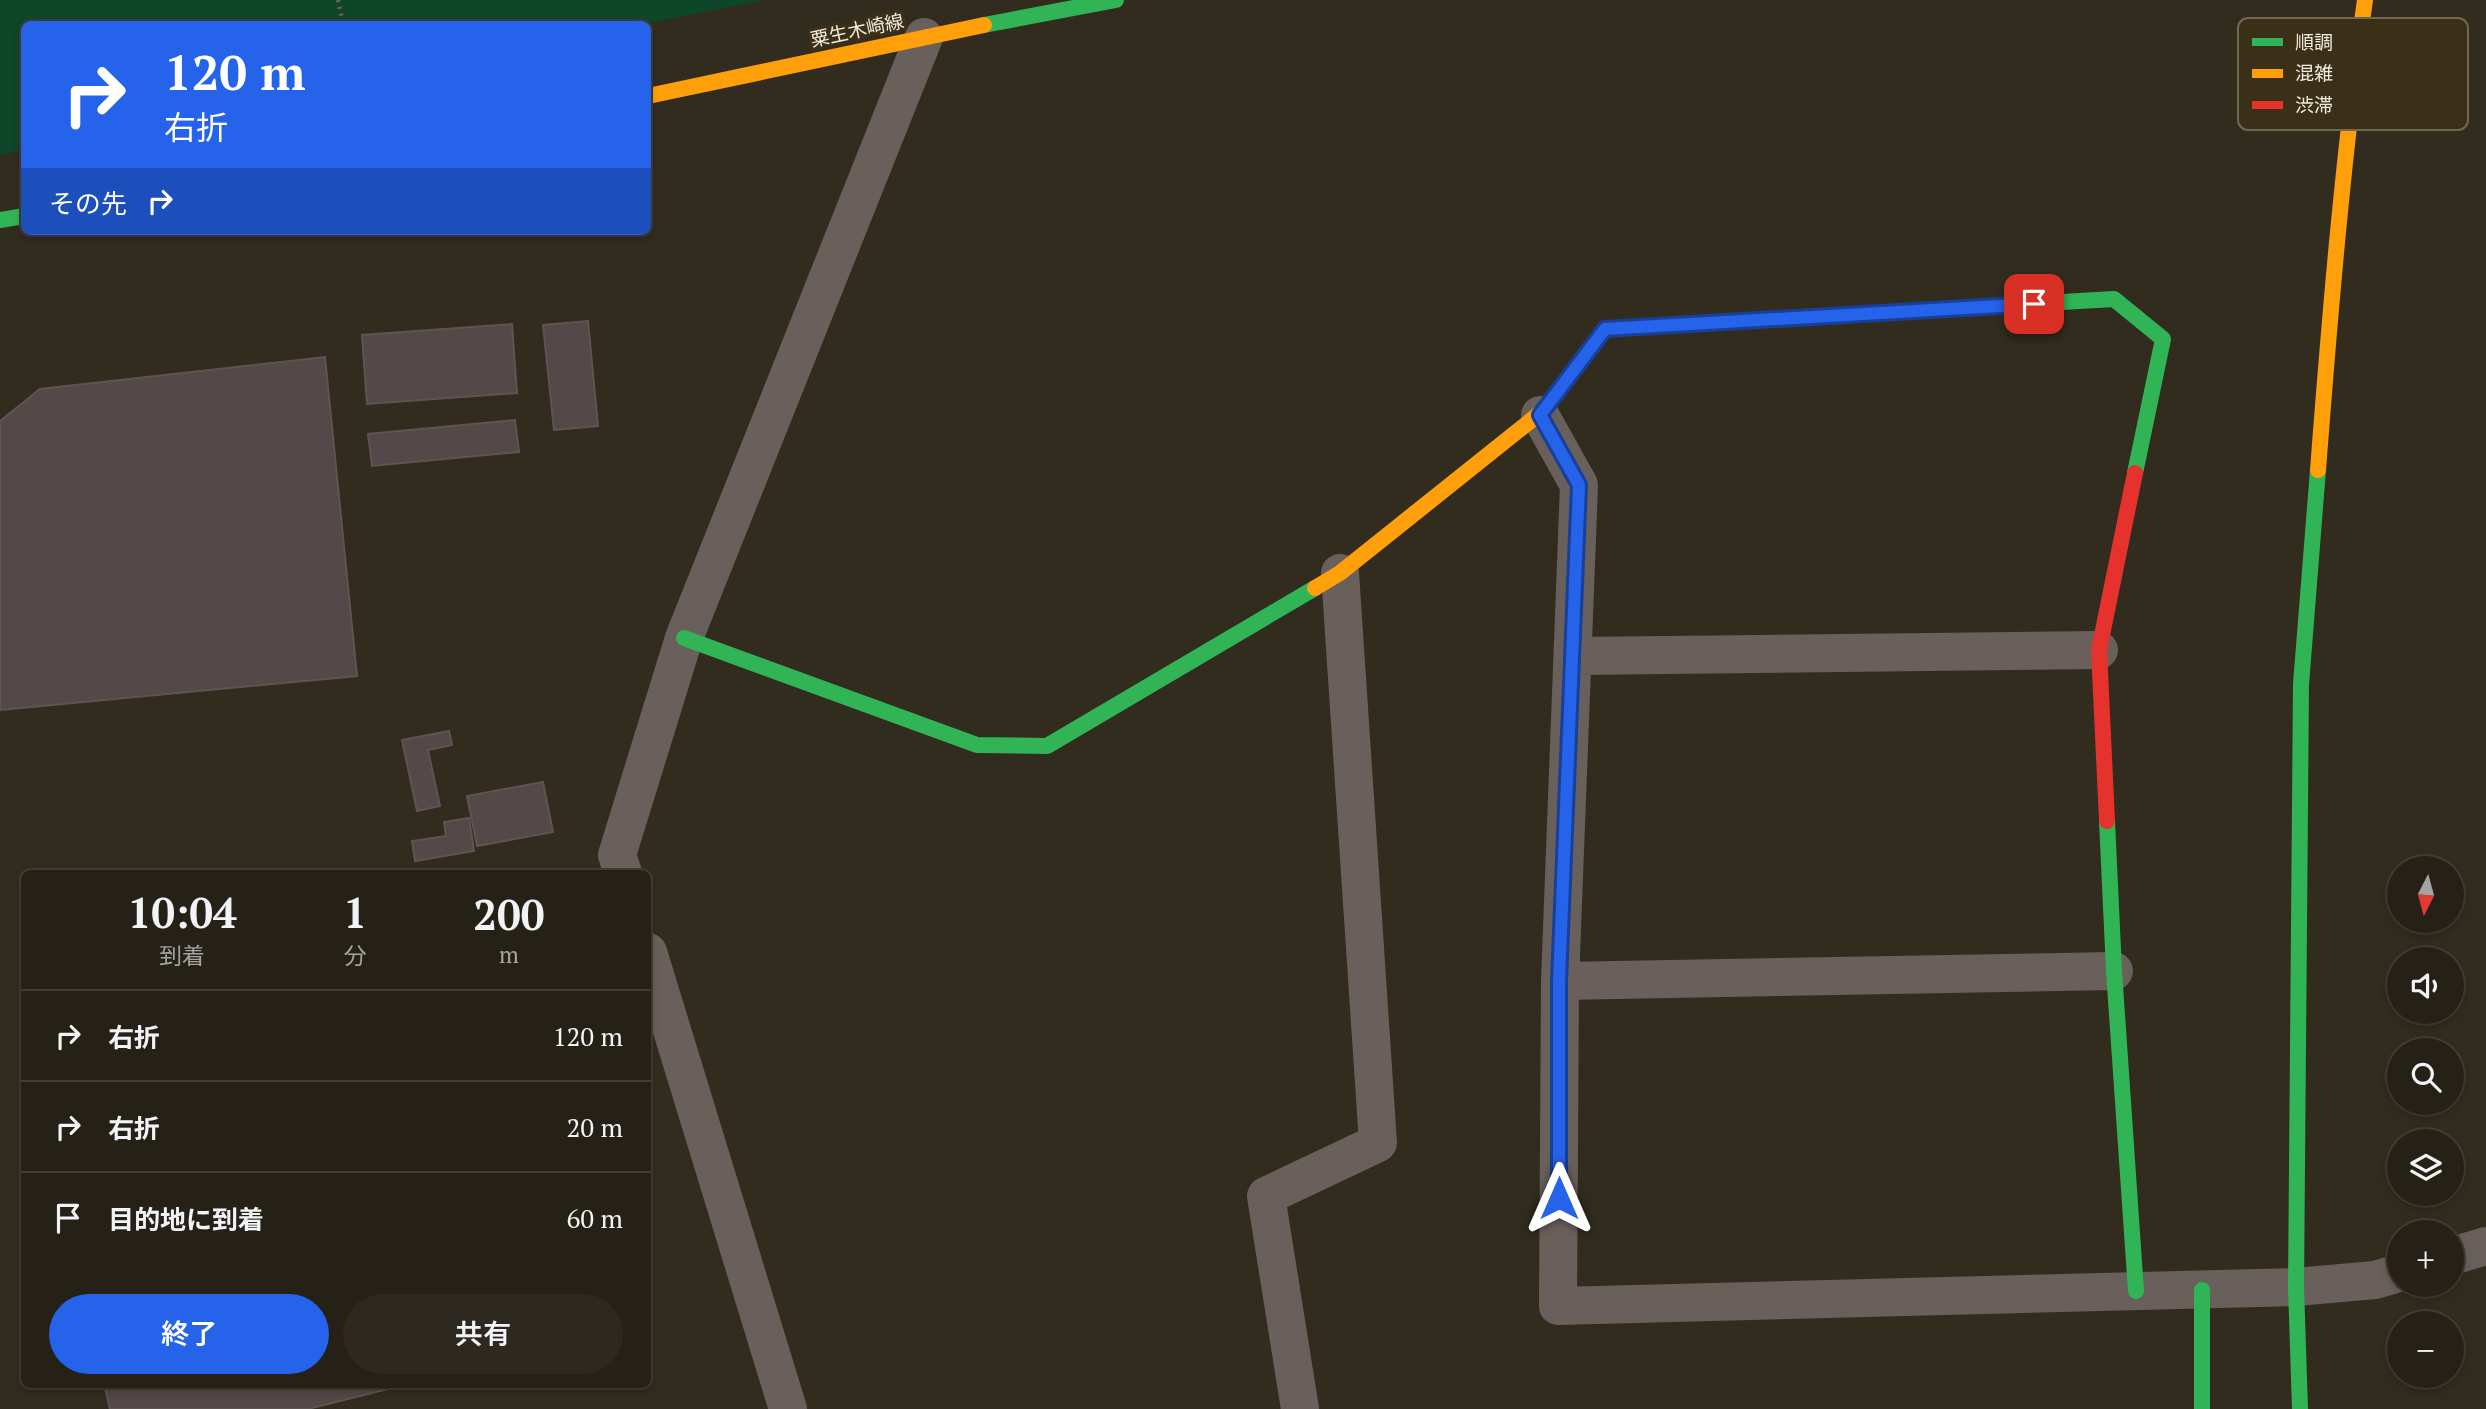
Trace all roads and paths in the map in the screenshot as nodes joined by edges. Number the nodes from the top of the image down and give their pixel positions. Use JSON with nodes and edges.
{"nodes":[{"id":1,"x":338,"y":0,"type":"edge"},
{"id":2,"x":1116,"y":0,"type":"edge"},
{"id":3,"x":2365,"y":0,"type":"edge"},
{"id":4,"x":2362,"y":18,"type":"edge"},
{"id":5,"x":342,"y":21,"type":"edge"},
{"id":6,"x":924,"y":37,"type":"junction"},
{"id":7,"x":651,"y":95,"type":"edge"},
{"id":8,"x":2348,"y":130,"type":"edge"},
{"id":9,"x":21,"y":216,"type":"edge"},
{"id":10,"x":0,"y":220,"type":"edge"},
{"id":11,"x":1540,"y":415,"type":"junction"},
{"id":12,"x":1340,"y":573,"type":"junction"},
{"id":13,"x":684,"y":638,"type":"junction"},
{"id":14,"x":2099,"y":650,"type":"junction"},
{"id":15,"x":1573,"y":656,"type":"junction"},
{"id":16,"x":622,"y":870,"type":"edge"},
{"id":17,"x":651,"y":963,"type":"edge"},
{"id":18,"x":2114,"y":971,"type":"junction"},
{"id":19,"x":1559,"y":981,"type":"junction"},
{"id":20,"x":2486,"y":1246,"type":"edge"},
{"id":21,"x":2464,"y":1252,"type":"edge"},
{"id":22,"x":2387,"y":1276,"type":"edge"},
{"id":23,"x":2296,"y":1287,"type":"junction"},
{"id":24,"x":2202,"y":1290,"type":"junction"},
{"id":25,"x":2136,"y":1291,"type":"junction"},
{"id":26,"x":788,"y":1409,"type":"edge"},
{"id":27,"x":1300,"y":1409,"type":"edge"},
{"id":28,"x":2202,"y":1409,"type":"edge"},
{"id":29,"x":2300,"y":1409,"type":"edge"}],
"edges":[{"from":1,"to":5,"type":"path"},
{"from":2,"to":6,"type":"street","name":"粟生木崎線"},
{"from":3,"to":4,"type":"street"},
{"from":6,"to":7,"type":"street","name":"粟生木崎線"},
{"from":6,"to":13,"type":"street"},
{"from":8,"to":23,"type":"street"},
{"from":9,"to":10,"type":"street"},
{"from":11,"to":12,"type":"street"},
{"from":11,"to":14,"type":"street"},
{"from":11,"to":15,"type":"street"},
{"from":12,"to":13,"type":"street"},
{"from":12,"to":27,"type":"street"},
{"from":13,"to":16,"type":"street"},
{"from":14,"to":15,"type":"street"},
{"from":14,"to":18,"type":"street"},
{"from":15,"to":19,"type":"street"},
{"from":17,"to":26,"type":"street"},
{"from":18,"to":19,"type":"street"},
{"from":18,"to":25,"type":"street"},
{"from":19,"to":25,"type":"street"},
{"from":20,"to":21,"type":"street"},
{"from":22,"to":23,"type":"street"},
{"from":23,"to":24,"type":"street"},
{"from":23,"to":29,"type":"street"},
{"from":24,"to":25,"type":"street"},
{"from":24,"to":28,"type":"street"}]}
